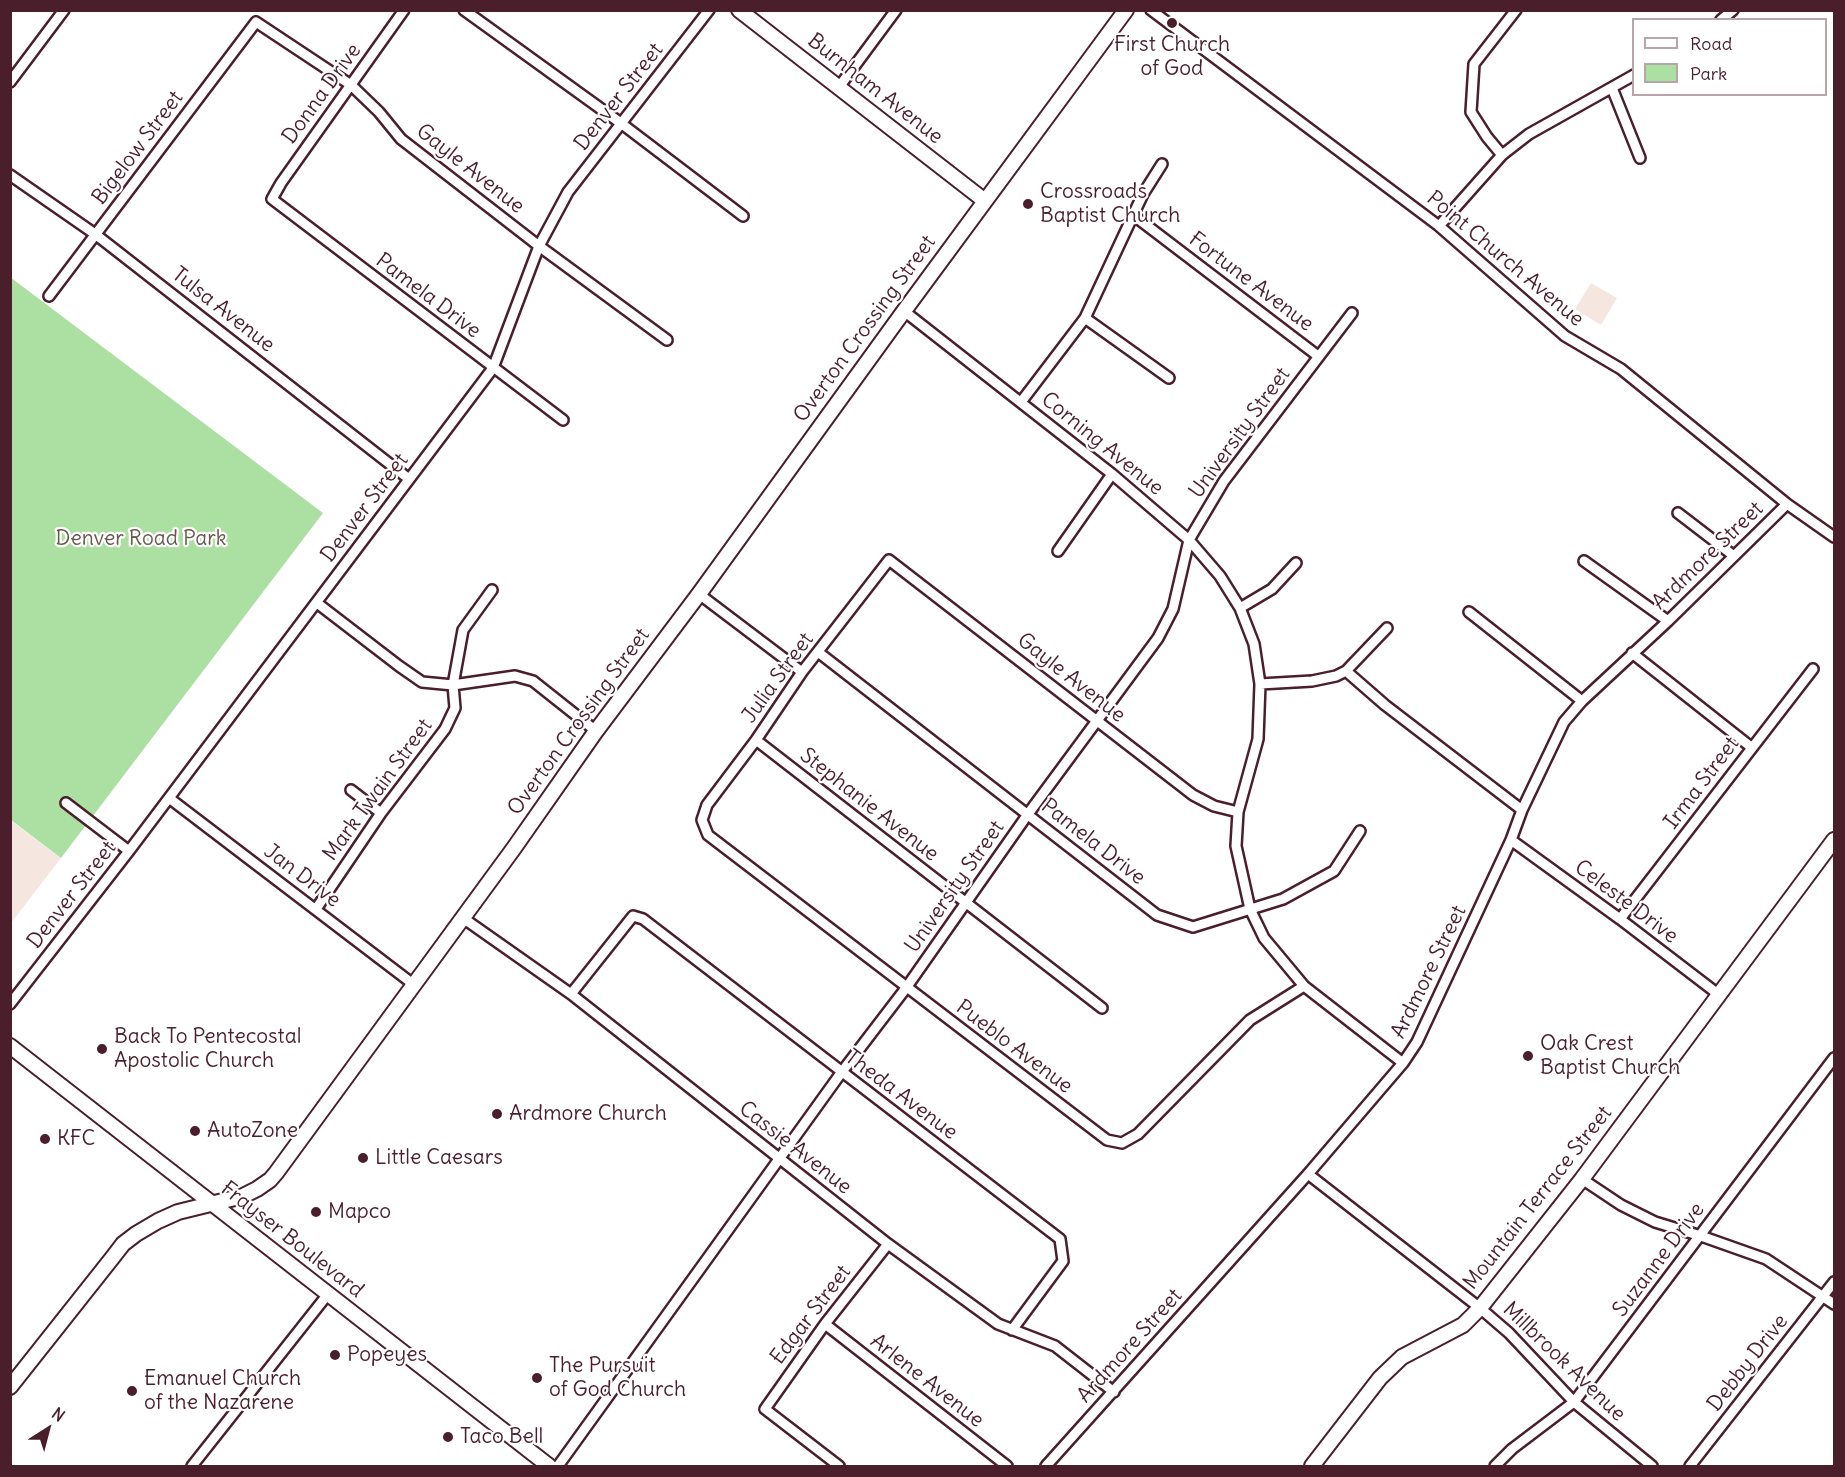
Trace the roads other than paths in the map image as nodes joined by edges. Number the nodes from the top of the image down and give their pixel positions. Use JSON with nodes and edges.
{"nodes":[{"id":1,"x":64,"y":10,"type":"edge"},
{"id":2,"x":404,"y":10,"type":"edge"},
{"id":3,"x":464,"y":10,"type":"edge"},
{"id":4,"x":709,"y":10,"type":"edge"},
{"id":5,"x":896,"y":10,"type":"edge"},
{"id":6,"x":1126,"y":10,"type":"edge"},
{"id":7,"x":1151,"y":10,"type":"edge"},
{"id":8,"x":1515,"y":10,"type":"edge"},
{"id":9,"x":741,"y":11,"type":"edge"},
{"id":10,"x":256,"y":21,"type":"joint"},
{"id":11,"x":1632,"y":76,"type":"edge"},
{"id":12,"x":10,"y":82,"type":"edge"},
{"id":13,"x":351,"y":85,"type":"junction"},
{"id":14,"x":839,"y":87,"type":"junction"},
{"id":15,"x":1612,"y":88,"type":"junction"},
{"id":16,"x":622,"y":124,"type":"junction"},
{"id":17,"x":1502,"y":154,"type":"junction"},
{"id":18,"x":1640,"y":158,"type":"dead end"},
{"id":19,"x":1161,"y":164,"type":"dead end"},
{"id":20,"x":10,"y":175,"type":"edge"},
{"id":21,"x":272,"y":199,"type":"joint"},
{"id":22,"x":985,"y":201,"type":"junction"},
{"id":23,"x":1133,"y":215,"type":"junction"},
{"id":24,"x":743,"y":216,"type":"dead end"},
{"id":25,"x":1439,"y":226,"type":"junction"},
{"id":26,"x":95,"y":234,"type":"junction"},
{"id":27,"x":539,"y":246,"type":"junction"},
{"id":28,"x":49,"y":296,"type":"dead end"},
{"id":29,"x":904,"y":310,"type":"junction"},
{"id":30,"x":1352,"y":313,"type":"dead end"},
{"id":31,"x":1085,"y":318,"type":"junction"},
{"id":32,"x":667,"y":340,"type":"dead end"},
{"id":33,"x":1318,"y":356,"type":"junction"},
{"id":34,"x":494,"y":368,"type":"junction"},
{"id":35,"x":1169,"y":378,"type":"dead end"},
{"id":36,"x":1021,"y":402,"type":"junction"},
{"id":37,"x":563,"y":420,"type":"dead end"},
{"id":38,"x":1112,"y":474,"type":"junction"},
{"id":39,"x":409,"y":479,"type":"junction"},
{"id":40,"x":1787,"y":504,"type":"junction"},
{"id":41,"x":1678,"y":513,"type":"dead end"},
{"id":42,"x":1834,"y":537,"type":"edge"},
{"id":43,"x":1190,"y":540,"type":"junction"},
{"id":44,"x":1058,"y":550,"type":"dead end"},
{"id":45,"x":1734,"y":556,"type":"junction"},
{"id":46,"x":889,"y":560,"type":"joint"},
{"id":47,"x":1584,"y":561,"type":"dead end"},
{"id":48,"x":1296,"y":563,"type":"dead end"},
{"id":49,"x":492,"y":590,"type":"dead end"},
{"id":50,"x":699,"y":594,"type":"junction"},
{"id":51,"x":317,"y":603,"type":"junction"},
{"id":52,"x":1240,"y":608,"type":"junction"},
{"id":53,"x":1469,"y":612,"type":"dead end"},
{"id":54,"x":1668,"y":621,"type":"junction"},
{"id":55,"x":1387,"y":628,"type":"dead end"},
{"id":56,"x":818,"y":652,"type":"junction"},
{"id":57,"x":1632,"y":653,"type":"junction"},
{"id":58,"x":1813,"y":669,"type":"dead end"},
{"id":59,"x":1346,"y":671,"type":"junction"},
{"id":60,"x":802,"y":672,"type":"junction"},
{"id":61,"x":1260,"y":684,"type":"junction"},
{"id":62,"x":453,"y":685,"type":"junction"},
{"id":63,"x":1581,"y":701,"type":"junction"},
{"id":64,"x":1097,"y":720,"type":"junction"},
{"id":65,"x":596,"y":731,"type":"junction"},
{"id":66,"x":756,"y":740,"type":"junction"},
{"id":67,"x":1751,"y":747,"type":"junction"},
{"id":68,"x":351,"y":790,"type":"dead end"},
{"id":69,"x":169,"y":798,"type":"junction"},
{"id":70,"x":66,"y":803,"type":"dead end"},
{"id":71,"x":1522,"y":810,"type":"junction"},
{"id":72,"x":1238,"y":812,"type":"junction"},
{"id":73,"x":381,"y":813,"type":"junction"},
{"id":74,"x":1028,"y":814,"type":"junction"},
{"id":75,"x":702,"y":820,"type":"joint"},
{"id":76,"x":1360,"y":831,"type":"dead end"},
{"id":77,"x":1511,"y":840,"type":"junction"},
{"id":78,"x":1834,"y":840,"type":"edge"},
{"id":79,"x":129,"y":851,"type":"junction"},
{"id":80,"x":966,"y":903,"type":"junction"},
{"id":81,"x":316,"y":909,"type":"junction"},
{"id":82,"x":1250,"y":909,"type":"junction"},
{"id":83,"x":463,"y":918,"type":"junction"},
{"id":84,"x":1620,"y":919,"type":"junction"},
{"id":85,"x":413,"y":984,"type":"junction"},
{"id":86,"x":1304,"y":986,"type":"junction"},
{"id":87,"x":906,"y":988,"type":"junction"},
{"id":88,"x":571,"y":994,"type":"junction"},
{"id":89,"x":1718,"y":994,"type":"junction"},
{"id":90,"x":10,"y":1004,"type":"edge"},
{"id":91,"x":1102,"y":1008,"type":"dead end"},
{"id":92,"x":10,"y":1046,"type":"edge"},
{"id":93,"x":1834,"y":1058,"type":"edge"},
{"id":94,"x":1403,"y":1063,"type":"junction"},
{"id":95,"x":841,"y":1073,"type":"junction"},
{"id":96,"x":780,"y":1160,"type":"junction"},
{"id":97,"x":1308,"y":1174,"type":"junction"},
{"id":98,"x":1582,"y":1179,"type":"junction"},
{"id":99,"x":210,"y":1203,"type":"junction"},
{"id":100,"x":1701,"y":1236,"type":"junction"},
{"id":101,"x":888,"y":1244,"type":"junction"},
{"id":102,"x":1834,"y":1282,"type":"edge"},
{"id":103,"x":328,"y":1294,"type":"junction"},
{"id":104,"x":1824,"y":1296,"type":"junction"},
{"id":105,"x":1834,"y":1304,"type":"edge"},
{"id":106,"x":1480,"y":1308,"type":"junction"},
{"id":107,"x":825,"y":1324,"type":"junction"},
{"id":108,"x":1012,"y":1330,"type":"junction"},
{"id":109,"x":10,"y":1388,"type":"edge"},
{"id":110,"x":1113,"y":1392,"type":"junction"},
{"id":111,"x":1574,"y":1402,"type":"junction"},
{"id":112,"x":192,"y":1467,"type":"edge"},
{"id":113,"x":549,"y":1467,"type":"edge"},
{"id":114,"x":558,"y":1467,"type":"edge"},
{"id":115,"x":839,"y":1467,"type":"edge"},
{"id":116,"x":1007,"y":1467,"type":"edge"},
{"id":117,"x":1046,"y":1467,"type":"edge"},
{"id":118,"x":1312,"y":1467,"type":"edge"},
{"id":119,"x":1495,"y":1467,"type":"edge"},
{"id":120,"x":1652,"y":1467,"type":"edge"},
{"id":121,"x":1690,"y":1467,"type":"edge"}],
"edges":[{"from":1,"to":12,"type":"street"},
{"from":2,"to":13,"type":"street","name":"Donna Drive"},
{"from":3,"to":16,"type":"street"},
{"from":4,"to":16,"type":"street","name":"Denver Street"},
{"from":5,"to":14,"type":"street"},
{"from":6,"to":22,"type":"street","name":"Overton Crossing Street"},
{"from":7,"to":25,"type":"street","name":"Point Church Avenue"},
{"from":8,"to":17,"type":"street"},
{"from":9,"to":14,"type":"street","name":"Burnham Avenue"},
{"from":10,"to":13,"type":"street","name":"Gayle Avenue"},
{"from":10,"to":26,"type":"street","name":"Bigelow Street"},
{"from":11,"to":15,"type":"street"},
{"from":13,"to":21,"type":"street","name":"Donna Drive"},
{"from":13,"to":27,"type":"street","name":"Gayle Avenue"},
{"from":14,"to":22,"type":"street","name":"Burnham Avenue"},
{"from":15,"to":17,"type":"street"},
{"from":15,"to":18,"type":"street"},
{"from":16,"to":24,"type":"street"},
{"from":16,"to":27,"type":"street","name":"Denver Street"},
{"from":17,"to":25,"type":"street"},
{"from":19,"to":23,"type":"street"},
{"from":20,"to":26,"type":"street","name":"Tulsa Avenue"},
{"from":21,"to":34,"type":"street","name":"Pamela Drive"},
{"from":22,"to":29,"type":"street","name":"Overton Crossing Street"},
{"from":23,"to":31,"type":"street"},
{"from":23,"to":33,"type":"street","name":"Fortune Avenue"},
{"from":25,"to":40,"type":"street","name":"Point Church Avenue"},
{"from":26,"to":28,"type":"street","name":"Bigelow Street"},
{"from":26,"to":39,"type":"street","name":"Tulsa Avenue"},
{"from":27,"to":32,"type":"street","name":"Gayle Avenue"},
{"from":27,"to":34,"type":"street","name":"Denver Street"},
{"from":29,"to":36,"type":"street","name":"Corning Avenue"},
{"from":29,"to":50,"type":"street","name":"Overton Crossing Street"},
{"from":30,"to":33,"type":"street","name":"University Street"},
{"from":31,"to":35,"type":"street"},
{"from":31,"to":36,"type":"street"},
{"from":33,"to":43,"type":"street","name":"University Street"},
{"from":34,"to":37,"type":"street","name":"Pamela Drive"},
{"from":34,"to":39,"type":"street","name":"Denver Street"},
{"from":36,"to":38,"type":"street","name":"Corning Avenue"},
{"from":38,"to":43,"type":"street","name":"Corning Avenue"},
{"from":38,"to":44,"type":"street"},
{"from":39,"to":51,"type":"street","name":"Denver Street"},
{"from":40,"to":42,"type":"street","name":"Point Church Avenue"},
{"from":40,"to":45,"type":"street","name":"Ardmore Street"},
{"from":41,"to":45,"type":"street"},
{"from":43,"to":52,"type":"street","name":"Corning Avenue"},
{"from":43,"to":64,"type":"street","name":"University Street"},
{"from":45,"to":54,"type":"street","name":"Ardmore Street"},
{"from":46,"to":56,"type":"street","name":"Julia Street"},
{"from":46,"to":64,"type":"street","name":"Gayle Avenue"},
{"from":47,"to":54,"type":"street"},
{"from":48,"to":52,"type":"street"},
{"from":49,"to":62,"type":"street","name":"Mark Twain Street"},
{"from":50,"to":60,"type":"street"},
{"from":50,"to":65,"type":"street","name":"Overton Crossing Street"},
{"from":51,"to":62,"type":"street"},
{"from":51,"to":69,"type":"street","name":"Denver Street"},
{"from":52,"to":61,"type":"street","name":"Corning Avenue"},
{"from":53,"to":63,"type":"street"},
{"from":54,"to":57,"type":"street","name":"Ardmore Street"},
{"from":55,"to":59,"type":"street"},
{"from":56,"to":60,"type":"street","name":"Julia Street"},
{"from":56,"to":74,"type":"street","name":"Pamela Drive"},
{"from":57,"to":63,"type":"street","name":"Ardmore Street"},
{"from":57,"to":67,"type":"street"},
{"from":58,"to":67,"type":"street","name":"Irma Street"},
{"from":59,"to":61,"type":"street"},
{"from":59,"to":71,"type":"street"},
{"from":60,"to":66,"type":"street","name":"Julia Street"},
{"from":61,"to":72,"type":"street","name":"Corning Avenue"},
{"from":62,"to":65,"type":"street"},
{"from":62,"to":73,"type":"street","name":"Mark Twain Street"},
{"from":63,"to":71,"type":"street","name":"Ardmore Street"},
{"from":64,"to":72,"type":"street","name":"Gayle Avenue"},
{"from":64,"to":74,"type":"street","name":"University Street"},
{"from":65,"to":83,"type":"street","name":"Overton Crossing Street"},
{"from":66,"to":75,"type":"street","name":"Julia Street"},
{"from":66,"to":80,"type":"street","name":"Stephanie Avenue"},
{"from":67,"to":84,"type":"street","name":"Irma Street"},
{"from":68,"to":73,"type":"street"},
{"from":69,"to":79,"type":"street","name":"Denver Street"},
{"from":69,"to":81,"type":"street","name":"Jan Drive"},
{"from":70,"to":79,"type":"street"},
{"from":71,"to":77,"type":"street","name":"Ardmore Street"},
{"from":72,"to":82,"type":"street","name":"Corning Avenue"},
{"from":73,"to":81,"type":"street","name":"Mark Twain Street"},
{"from":74,"to":80,"type":"street","name":"University Street"},
{"from":74,"to":82,"type":"street","name":"Pamela Drive"},
{"from":75,"to":87,"type":"street","name":"Pueblo Avenue"},
{"from":76,"to":82,"type":"street","name":"Pamela Drive"},
{"from":77,"to":84,"type":"street","name":"Celeste Drive"},
{"from":77,"to":94,"type":"street","name":"Ardmore Street"},
{"from":78,"to":89,"type":"street","name":"Mountain Terrace Street"},
{"from":79,"to":90,"type":"street","name":"Denver Street"},
{"from":80,"to":87,"type":"street","name":"University Street"},
{"from":80,"to":91,"type":"street","name":"Stephanie Avenue"},
{"from":81,"to":85,"type":"street","name":"Jan Drive"},
{"from":82,"to":86,"type":"street","name":"Corning Avenue"},
{"from":83,"to":85,"type":"street","name":"Overton Crossing Street"},
{"from":83,"to":88,"type":"street","name":"Cassie Avenue"},
{"from":84,"to":89,"type":"street","name":"Celeste Drive"},
{"from":85,"to":99,"type":"street","name":"Overton Crossing Street"},
{"from":86,"to":87,"type":"street","name":"Pueblo Avenue"},
{"from":86,"to":94,"type":"street","name":"Corning Avenue"},
{"from":87,"to":95,"type":"street","name":"University Street"},
{"from":88,"to":95,"type":"street","name":"Theda Avenue"},
{"from":88,"to":96,"type":"street","name":"Cassie Avenue"},
{"from":89,"to":98,"type":"street","name":"Mountain Terrace Street"},
{"from":92,"to":99,"type":"street","name":"Frayser Boulevard"},
{"from":93,"to":100,"type":"street","name":"Suzanne Drive"},
{"from":94,"to":97,"type":"street","name":"Ardmore Street"},
{"from":95,"to":96,"type":"street","name":"University Street"},
{"from":95,"to":108,"type":"street","name":"Theda Avenue"},
{"from":96,"to":101,"type":"street","name":"Cassie Avenue"},
{"from":96,"to":114,"type":"street","name":"University Street"},
{"from":97,"to":106,"type":"street","name":"Millbrook Avenue"},
{"from":97,"to":110,"type":"street","name":"Ardmore Street"},
{"from":98,"to":100,"type":"street"},
{"from":98,"to":106,"type":"street","name":"Mountain Terrace Street"},
{"from":99,"to":103,"type":"street","name":"Frayser Boulevard"},
{"from":99,"to":109,"type":"street","name":"Overton Crossing Street"},
{"from":100,"to":104,"type":"street"},
{"from":100,"to":111,"type":"street","name":"Suzanne Drive"},
{"from":101,"to":107,"type":"street","name":"Edgar Street"},
{"from":101,"to":108,"type":"street","name":"Cassie Avenue"},
{"from":102,"to":104,"type":"street","name":"Debby Drive"},
{"from":103,"to":112,"type":"street"},
{"from":103,"to":113,"type":"street","name":"Frayser Boulevard"},
{"from":104,"to":105,"type":"street"},
{"from":104,"to":121,"type":"street","name":"Debby Drive"},
{"from":106,"to":111,"type":"street","name":"Millbrook Avenue"},
{"from":106,"to":118,"type":"street","name":"Mountain Terrace Street"},
{"from":107,"to":115,"type":"street","name":"Edgar Street"},
{"from":107,"to":116,"type":"street","name":"Arlene Avenue"},
{"from":108,"to":110,"type":"street","name":"Cassie Avenue"},
{"from":110,"to":117,"type":"street","name":"Ardmore Street"},
{"from":111,"to":119,"type":"street","name":"Suzanne Drive"},
{"from":111,"to":120,"type":"street","name":"Millbrook Avenue"}]}
